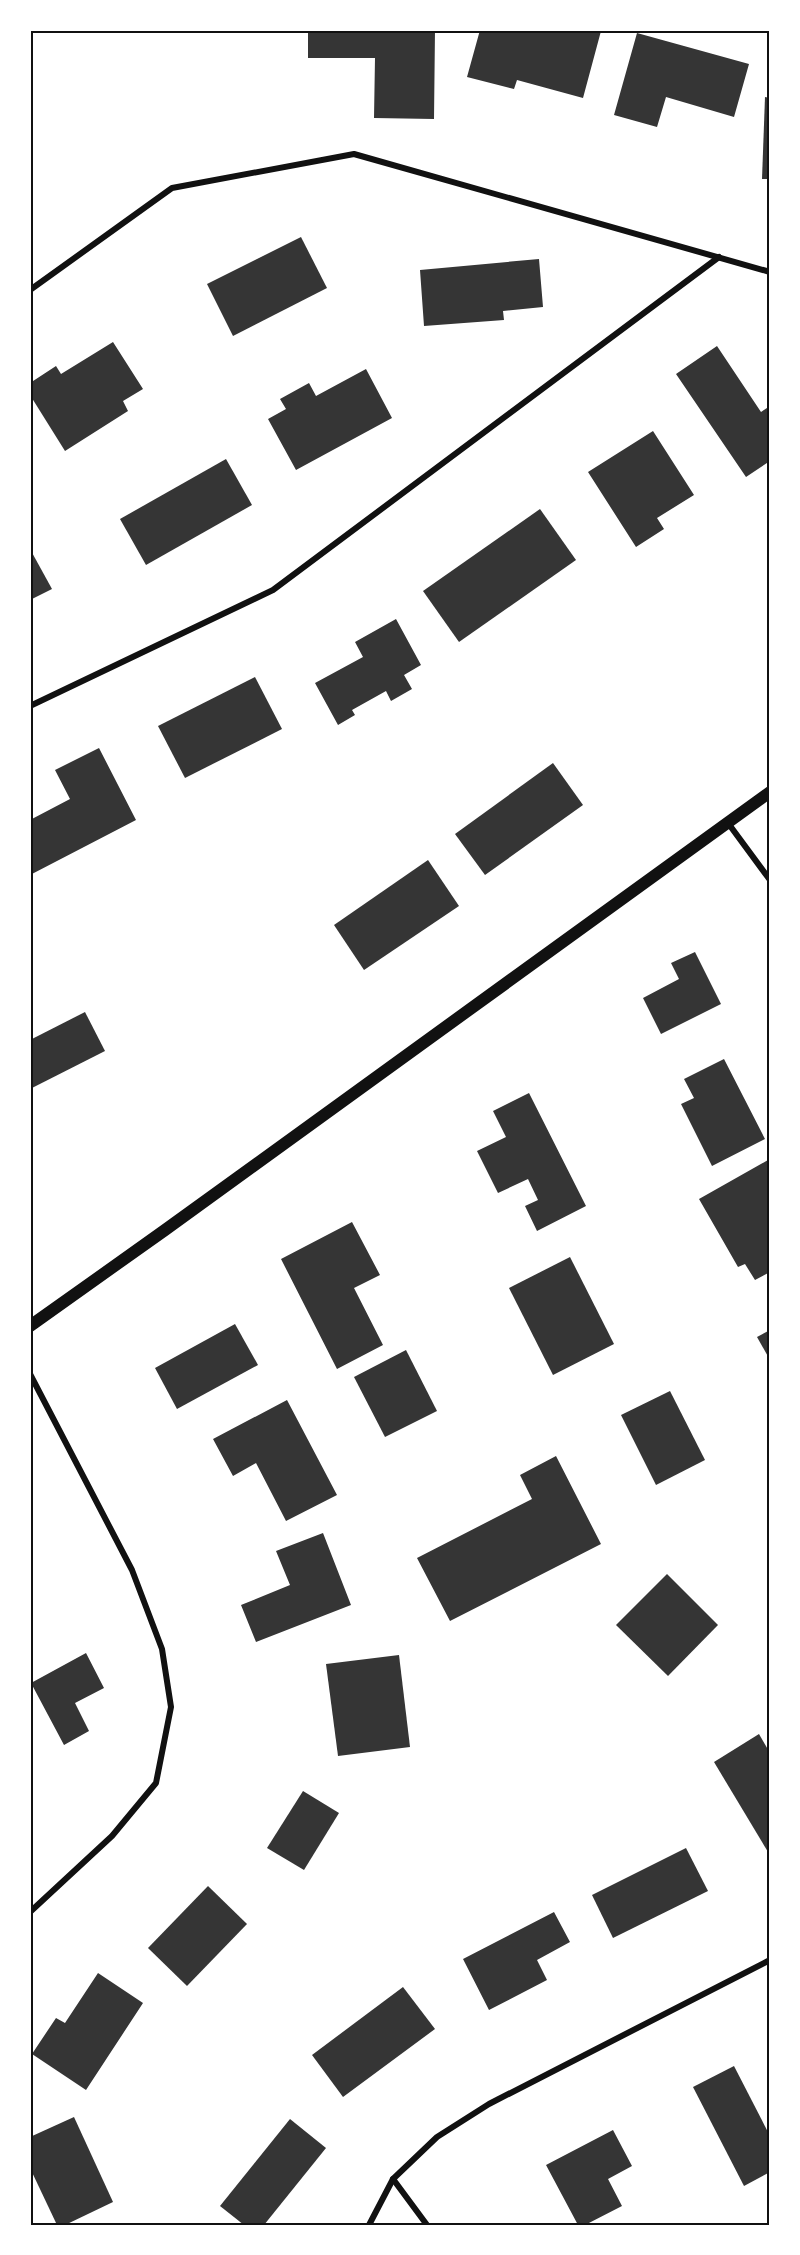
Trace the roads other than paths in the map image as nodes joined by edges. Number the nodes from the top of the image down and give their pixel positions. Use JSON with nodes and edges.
{"nodes":[{"id":1,"x":719,"y":257,"type":"junction"},
{"id":2,"x":770,"y":272,"type":"edge"},
{"id":3,"x":30,"y":290,"type":"edge"},
{"id":4,"x":30,"y":706,"type":"edge"},
{"id":5,"x":770,"y":792,"type":"edge"},
{"id":6,"x":728,"y":823,"type":"junction"},
{"id":7,"x":770,"y":880,"type":"edge"},
{"id":8,"x":30,"y":1326,"type":"edge"},
{"id":9,"x":30,"y":1374,"type":"edge"},
{"id":10,"x":30,"y":1912,"type":"edge"},
{"id":11,"x":770,"y":1960,"type":"edge"},
{"id":12,"x":393,"y":2179,"type":"junction"},
{"id":13,"x":369,"y":2225,"type":"edge"},
{"id":14,"x":427,"y":2225,"type":"edge"}],
"edges":[{"from":1,"to":2,"type":"street"},
{"from":1,"to":3,"type":"street"},
{"from":1,"to":4,"type":"street"},
{"from":5,"to":6,"type":"main road"},
{"from":6,"to":7,"type":"street"},
{"from":6,"to":8,"type":"main road"},
{"from":9,"to":10,"type":"street"},
{"from":11,"to":12,"type":"street"},
{"from":12,"to":13,"type":"street"},
{"from":12,"to":14,"type":"street"}]}
